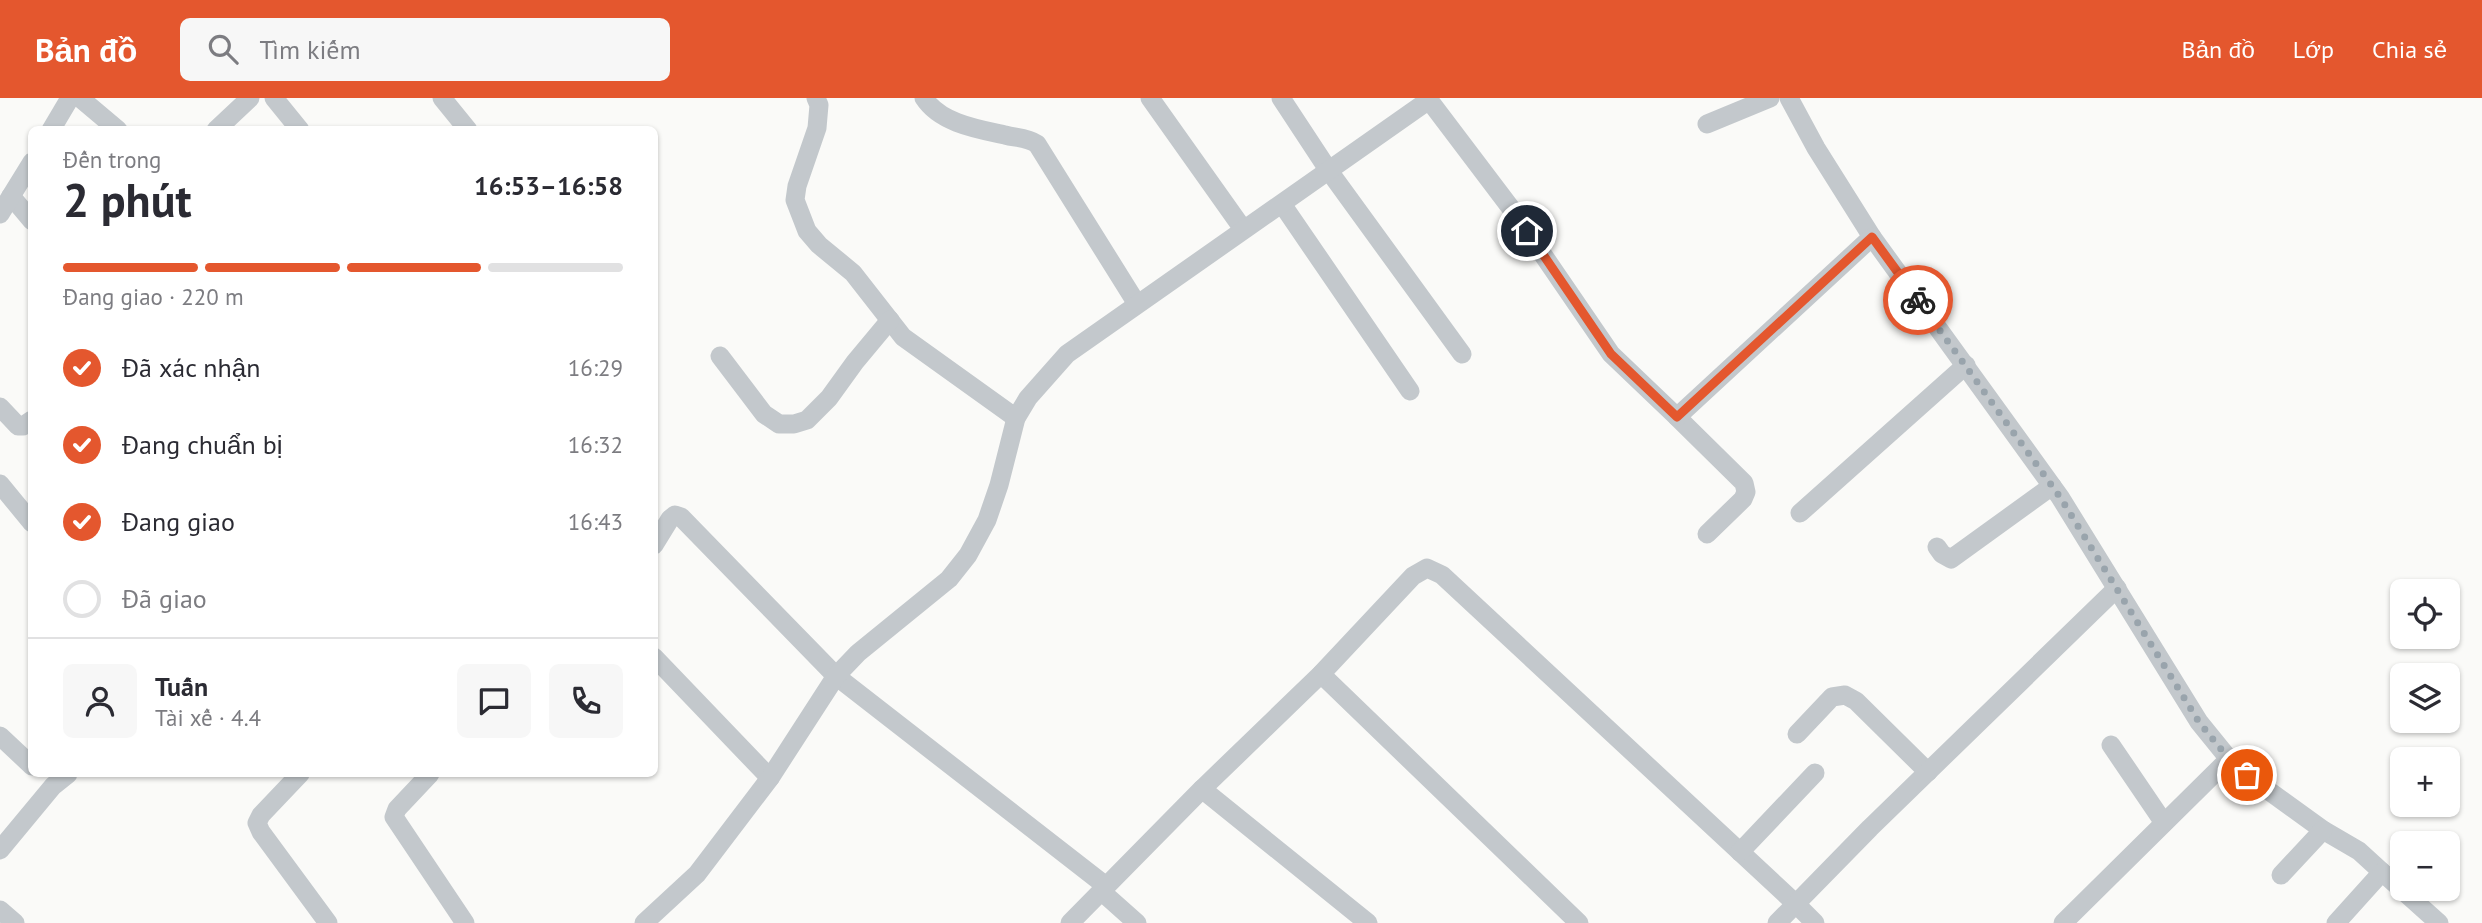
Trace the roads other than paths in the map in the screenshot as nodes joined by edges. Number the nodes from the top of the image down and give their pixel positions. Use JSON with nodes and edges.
{"nodes":[{"id":1,"x":70,"y":98,"type":"edge"},
{"id":2,"x":80,"y":98,"type":"edge"},
{"id":3,"x":250,"y":98,"type":"edge"},
{"id":4,"x":274,"y":98,"type":"edge"},
{"id":5,"x":442,"y":98,"type":"edge"},
{"id":6,"x":816,"y":98,"type":"edge"},
{"id":7,"x":924,"y":98,"type":"edge"},
{"id":8,"x":1150,"y":98,"type":"edge"},
{"id":9,"x":1281,"y":98,"type":"edge"},
{"id":10,"x":1770,"y":98,"type":"edge"},
{"id":11,"x":1789,"y":98,"type":"edge"},
{"id":12,"x":1429,"y":99,"type":"edge"},
{"id":13,"x":1707,"y":124,"type":"dead end"},
{"id":14,"x":53,"y":126,"type":"edge"},
{"id":15,"x":113,"y":126,"type":"edge"},
{"id":16,"x":220,"y":126,"type":"edge"},
{"id":17,"x":297,"y":126,"type":"edge"},
{"id":18,"x":465,"y":126,"type":"edge"},
{"id":19,"x":28,"y":169,"type":"edge"},
{"id":20,"x":1329,"y":171,"type":"junction"},
{"id":21,"x":11,"y":197,"type":"junction"},
{"id":22,"x":1282,"y":204,"type":"junction"},
{"id":23,"x":0,"y":214,"type":"edge"},
{"id":24,"x":28,"y":216,"type":"edge"},
{"id":25,"x":1243,"y":229,"type":"junction"},
{"id":26,"x":1872,"y":237,"type":"junction"},
{"id":27,"x":1137,"y":304,"type":"junction"},
{"id":28,"x":890,"y":320,"type":"junction"},
{"id":29,"x":1462,"y":354,"type":"dead end"},
{"id":30,"x":720,"y":356,"type":"dead end"},
{"id":31,"x":1966,"y":365,"type":"junction"},
{"id":32,"x":1410,"y":391,"type":"dead end"},
{"id":33,"x":0,"y":407,"type":"edge"},
{"id":34,"x":1677,"y":417,"type":"junction"},
{"id":35,"x":1016,"y":418,"type":"junction"},
{"id":36,"x":28,"y":422,"type":"edge"},
{"id":37,"x":0,"y":485,"type":"edge"},
{"id":38,"x":2052,"y":486,"type":"junction"},
{"id":39,"x":1800,"y":513,"type":"dead end"},
{"id":40,"x":28,"y":518,"type":"edge"},
{"id":41,"x":1707,"y":534,"type":"dead end"},
{"id":42,"x":658,"y":538,"type":"edge"},
{"id":43,"x":1937,"y":547,"type":"dead end"},
{"id":44,"x":2117,"y":588,"type":"junction"},
{"id":45,"x":658,"y":661,"type":"edge"},
{"id":46,"x":1321,"y":674,"type":"junction"},
{"id":47,"x":836,"y":676,"type":"junction"},
{"id":48,"x":1797,"y":734,"type":"dead end"},
{"id":49,"x":0,"y":736,"type":"edge"},
{"id":50,"x":2112,"y":745,"type":"dead end"},
{"id":51,"x":28,"y":758,"type":"edge"},
{"id":52,"x":2229,"y":759,"type":"junction"},
{"id":53,"x":1928,"y":772,"type":"junction"},
{"id":54,"x":1815,"y":773,"type":"dead end"},
{"id":55,"x":297,"y":777,"type":"edge"},
{"id":56,"x":427,"y":777,"type":"edge"},
{"id":57,"x":54,"y":778,"type":"edge"},
{"id":58,"x":770,"y":778,"type":"junction"},
{"id":59,"x":1202,"y":789,"type":"junction"},
{"id":60,"x":2164,"y":823,"type":"junction"},
{"id":61,"x":2323,"y":830,"type":"junction"},
{"id":62,"x":0,"y":850,"type":"edge"},
{"id":63,"x":1740,"y":852,"type":"junction"},
{"id":64,"x":2382,"y":872,"type":"junction"},
{"id":65,"x":2281,"y":875,"type":"dead end"},
{"id":66,"x":1103,"y":888,"type":"junction"},
{"id":67,"x":1796,"y":903,"type":"junction"},
{"id":68,"x":0,"y":910,"type":"edge"},
{"id":69,"x":15,"y":923,"type":"edge"},
{"id":70,"x":328,"y":923,"type":"edge"},
{"id":71,"x":465,"y":923,"type":"edge"},
{"id":72,"x":644,"y":923,"type":"edge"},
{"id":73,"x":1070,"y":923,"type":"edge"},
{"id":74,"x":1137,"y":923,"type":"edge"},
{"id":75,"x":1368,"y":923,"type":"edge"},
{"id":76,"x":1579,"y":923,"type":"edge"},
{"id":77,"x":1777,"y":923,"type":"edge"},
{"id":78,"x":1815,"y":923,"type":"edge"},
{"id":79,"x":2063,"y":923,"type":"edge"},
{"id":80,"x":2336,"y":923,"type":"edge"},
{"id":81,"x":2440,"y":923,"type":"edge"}],
"edges":[{"from":1,"to":14,"type":"street"},
{"from":2,"to":15,"type":"street"},
{"from":3,"to":16,"type":"street"},
{"from":4,"to":17,"type":"street"},
{"from":5,"to":18,"type":"street"},
{"from":6,"to":28,"type":"street"},
{"from":7,"to":27,"type":"street"},
{"from":8,"to":25,"type":"street"},
{"from":9,"to":20,"type":"street"},
{"from":10,"to":13,"type":"street"},
{"from":11,"to":26,"type":"street"},
{"from":12,"to":20,"type":"street"},
{"from":12,"to":34,"type":"street"},
{"from":19,"to":21,"type":"street"},
{"from":20,"to":22,"type":"street"},
{"from":20,"to":29,"type":"street"},
{"from":21,"to":23,"type":"street"},
{"from":21,"to":24,"type":"street"},
{"from":22,"to":25,"type":"street"},
{"from":22,"to":32,"type":"street"},
{"from":25,"to":27,"type":"street"},
{"from":26,"to":31,"type":"street"},
{"from":26,"to":34,"type":"street"},
{"from":27,"to":35,"type":"street"},
{"from":28,"to":30,"type":"street"},
{"from":28,"to":35,"type":"street"},
{"from":31,"to":38,"type":"street"},
{"from":31,"to":39,"type":"street"},
{"from":33,"to":36,"type":"street"},
{"from":34,"to":41,"type":"street"},
{"from":35,"to":47,"type":"street"},
{"from":37,"to":40,"type":"street"},
{"from":38,"to":43,"type":"street"},
{"from":38,"to":44,"type":"street"},
{"from":42,"to":47,"type":"street"},
{"from":44,"to":52,"type":"street"},
{"from":44,"to":53,"type":"street"},
{"from":45,"to":58,"type":"street"},
{"from":46,"to":59,"type":"street"},
{"from":46,"to":63,"type":"street"},
{"from":46,"to":76,"type":"street"},
{"from":47,"to":58,"type":"street"},
{"from":47,"to":66,"type":"street"},
{"from":48,"to":53,"type":"street"},
{"from":49,"to":51,"type":"street"},
{"from":50,"to":60,"type":"street"},
{"from":52,"to":60,"type":"street"},
{"from":52,"to":61,"type":"street"},
{"from":53,"to":67,"type":"street"},
{"from":54,"to":63,"type":"street"},
{"from":55,"to":70,"type":"street"},
{"from":56,"to":71,"type":"street"},
{"from":57,"to":62,"type":"street"},
{"from":58,"to":72,"type":"street"},
{"from":59,"to":66,"type":"street"},
{"from":59,"to":75,"type":"street"},
{"from":60,"to":79,"type":"street"},
{"from":61,"to":64,"type":"street"},
{"from":61,"to":65,"type":"street"},
{"from":63,"to":67,"type":"street"},
{"from":64,"to":80,"type":"street"},
{"from":64,"to":81,"type":"street"},
{"from":66,"to":73,"type":"street"},
{"from":66,"to":74,"type":"street"},
{"from":67,"to":77,"type":"street"},
{"from":67,"to":78,"type":"street"},
{"from":68,"to":69,"type":"street"}]}
